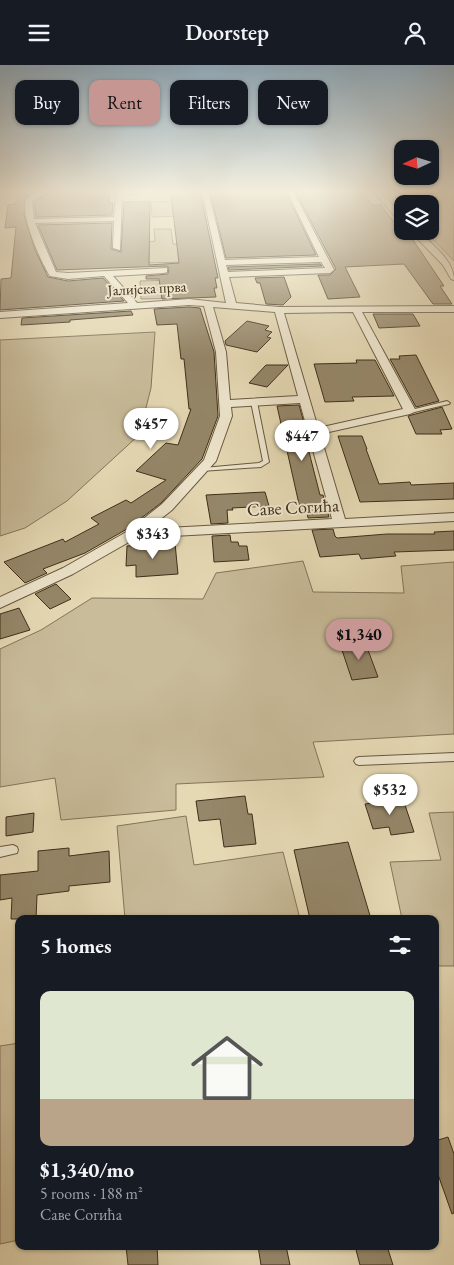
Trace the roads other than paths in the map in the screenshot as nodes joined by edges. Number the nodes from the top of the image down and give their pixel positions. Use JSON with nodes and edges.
{"nodes":[{"id":1,"x":41,"y":247,"type":"edge"},
{"id":2,"x":218,"y":247,"type":"edge"},
{"id":3,"x":318,"y":247,"type":"edge"},
{"id":4,"x":430,"y":247,"type":"edge"},
{"id":5,"x":324,"y":259,"type":"junction"},
{"id":6,"x":222,"y":263,"type":"junction"},
{"id":7,"x":164,"y":270,"type":"dead end"},
{"id":8,"x":107,"y":274,"type":"junction"},
{"id":9,"x":224,"y":275,"type":"junction"},
{"id":10,"x":454,"y":277,"type":"edge"},
{"id":11,"x":208,"y":304,"type":"junction"},
{"id":12,"x":134,"y":305,"type":"junction"},
{"id":13,"x":232,"y":307,"type":"junction"},
{"id":14,"x":454,"y":309,"type":"edge"},
{"id":15,"x":279,"y":310,"type":"junction"},
{"id":16,"x":356,"y":310,"type":"junction"},
{"id":17,"x":0,"y":315,"type":"edge"},
{"id":18,"x":304,"y":399,"type":"junction"},
{"id":19,"x":254,"y":402,"type":"junction"},
{"id":20,"x":447,"y":403,"type":"dead end"},
{"id":21,"x":226,"y":405,"type":"junction"},
{"id":22,"x":410,"y":411,"type":"junction"},
{"id":23,"x":314,"y":432,"type":"junction"},
{"id":24,"x":203,"y":470,"type":"junction"},
{"id":25,"x":454,"y":517,"type":"edge"},
{"id":26,"x":340,"y":523,"type":"junction"},
{"id":27,"x":133,"y":534,"type":"junction"},
{"id":28,"x":0,"y":603,"type":"edge"},
{"id":29,"x":454,"y":757,"type":"edge"},
{"id":30,"x":359,"y":761,"type":"dead end"},
{"id":31,"x":13,"y":849,"type":"dead end"},
{"id":32,"x":0,"y":852,"type":"edge"}],
"edges":[{"from":1,"to":8,"type":"street"},
{"from":2,"to":6,"type":"street"},
{"from":3,"to":5,"type":"street"},
{"from":4,"to":10,"type":"street"},
{"from":5,"to":6,"type":"street"},
{"from":5,"to":9,"type":"street"},
{"from":6,"to":9,"type":"street"},
{"from":7,"to":8,"type":"street"},
{"from":8,"to":12,"type":"street"},
{"from":9,"to":13,"type":"street"},
{"from":11,"to":12,"type":"street","name":"Јалијска прва"},
{"from":11,"to":13,"type":"street"},
{"from":11,"to":21,"type":"street","name":"Јалијска прва"},
{"from":12,"to":17,"type":"street","name":"Јалијска прва"},
{"from":13,"to":15,"type":"street"},
{"from":14,"to":16,"type":"street"},
{"from":15,"to":16,"type":"street"},
{"from":15,"to":18,"type":"street"},
{"from":16,"to":22,"type":"street"},
{"from":18,"to":19,"type":"street"},
{"from":18,"to":23,"type":"street"},
{"from":19,"to":21,"type":"street"},
{"from":19,"to":24,"type":"lane"},
{"from":20,"to":22,"type":"lane"},
{"from":21,"to":24,"type":"street","name":"Јалијска прва"},
{"from":22,"to":23,"type":"street"},
{"from":23,"to":26,"type":"street"},
{"from":24,"to":27,"type":"street","name":"Јалијска прва"},
{"from":25,"to":26,"type":"street","name":"Саве Согића"},
{"from":26,"to":27,"type":"street","name":"Саве Согића"},
{"from":27,"to":28,"type":"street","name":"Јалијска прва"},
{"from":29,"to":30,"type":"lane"},
{"from":31,"to":32,"type":"lane"}]}
